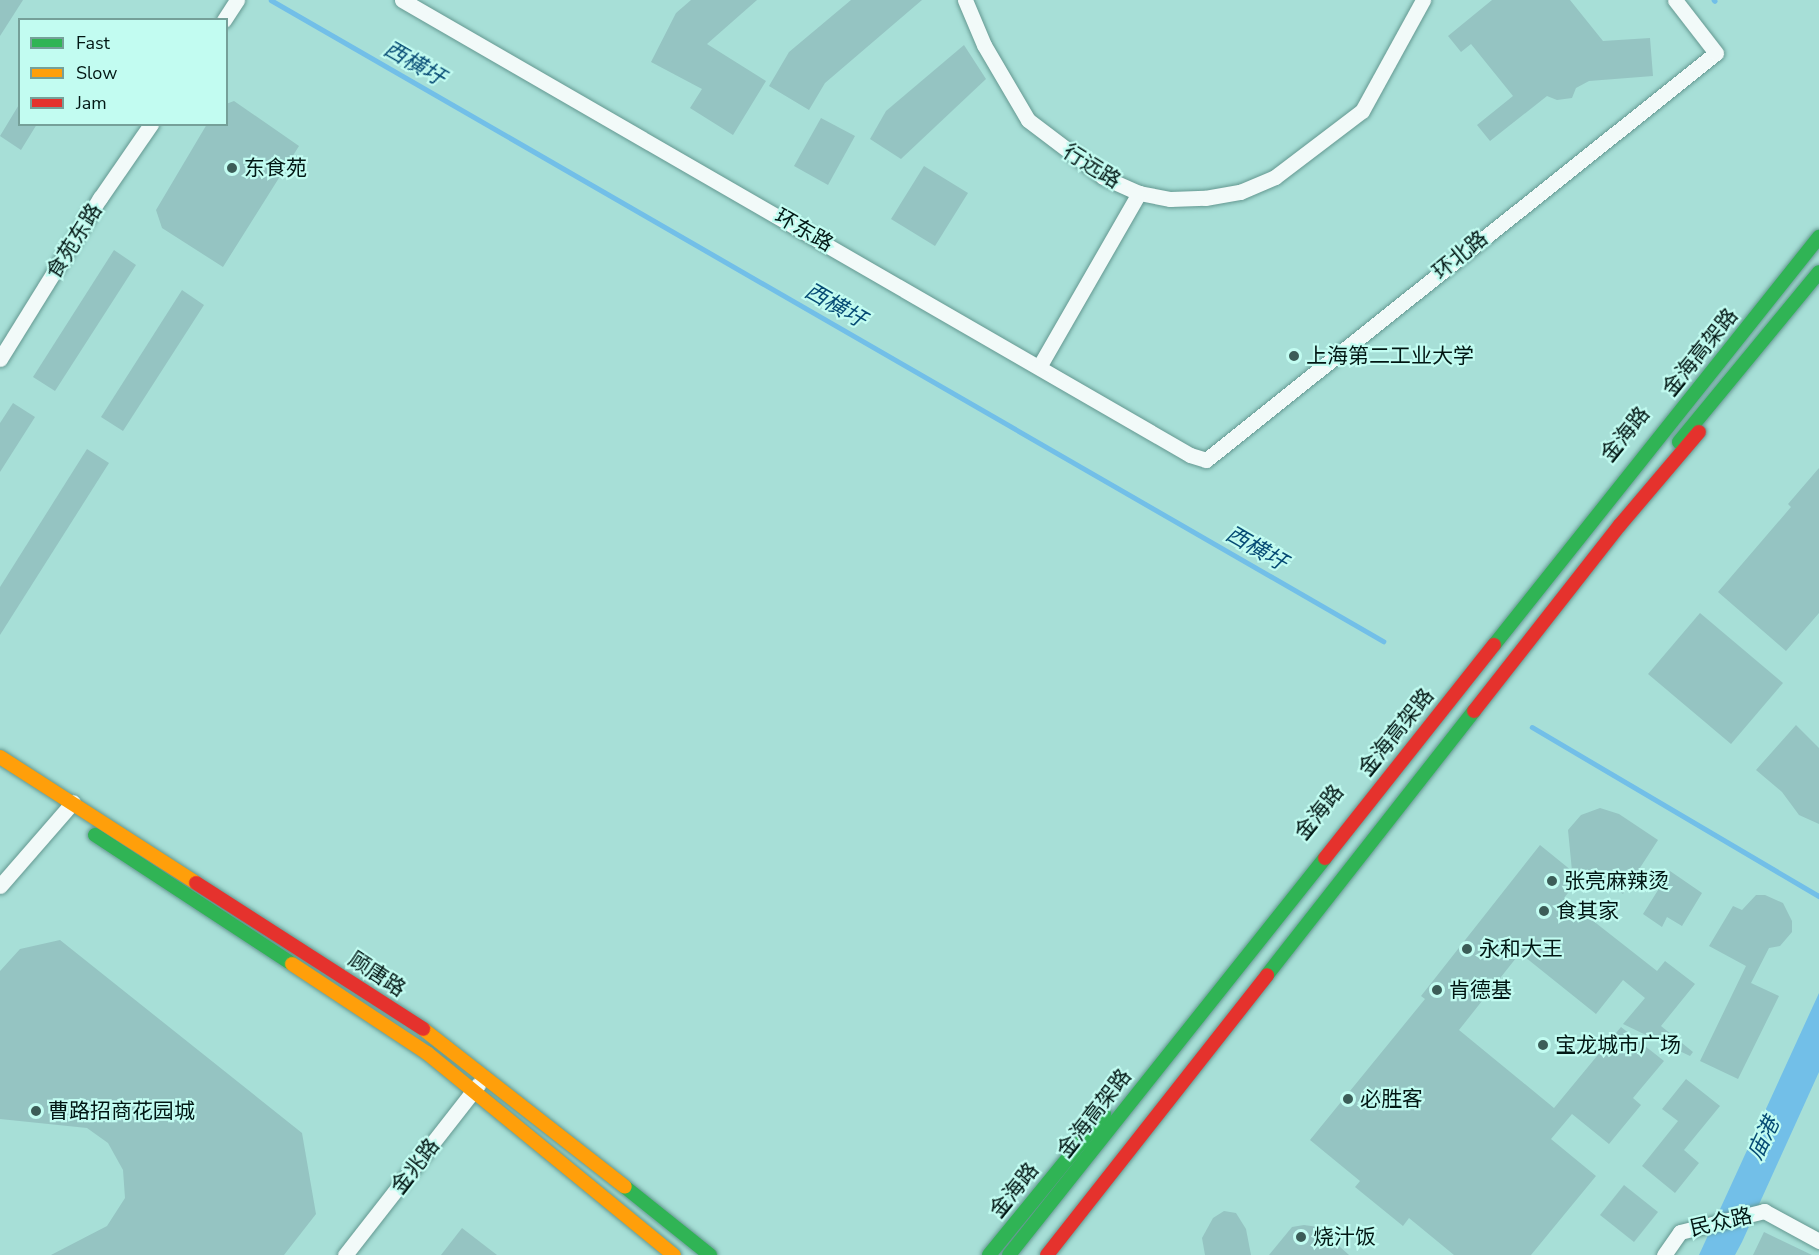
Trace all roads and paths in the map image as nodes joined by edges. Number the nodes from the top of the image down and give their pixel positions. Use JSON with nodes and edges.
{"nodes":[{"id":1,"x":237,"y":0,"type":"edge"},
{"id":2,"x":402,"y":0,"type":"edge"},
{"id":3,"x":965,"y":0,"type":"edge"},
{"id":4,"x":1423,"y":0,"type":"edge"},
{"id":5,"x":1675,"y":0,"type":"edge"},
{"id":6,"x":225,"y":18,"type":"edge"},
{"id":7,"x":150,"y":126,"type":"edge"},
{"id":8,"x":1139,"y":193,"type":"junction"},
{"id":9,"x":1819,"y":227,"type":"edge"},
{"id":10,"x":1819,"y":237,"type":"edge"},
{"id":11,"x":1819,"y":272,"type":"edge"},
{"id":12,"x":1819,"y":285,"type":"edge"},
{"id":13,"x":0,"y":359,"type":"edge"},
{"id":14,"x":1039,"y":367,"type":"junction"},
{"id":15,"x":1206,"y":460,"type":"joint"},
{"id":16,"x":0,"y":757,"type":"edge"},
{"id":17,"x":0,"y":775,"type":"edge"},
{"id":18,"x":69,"y":809,"type":"junction"},
{"id":19,"x":0,"y":886,"type":"edge"},
{"id":20,"x":485,"y":1075,"type":"junction"},
{"id":21,"x":475,"y":1090,"type":"junction"},
{"id":22,"x":1819,"y":1241,"type":"edge"},
{"id":23,"x":345,"y":1255,"type":"edge"},
{"id":24,"x":674,"y":1255,"type":"edge"},
{"id":25,"x":710,"y":1255,"type":"edge"},
{"id":26,"x":988,"y":1255,"type":"edge"},
{"id":27,"x":1009,"y":1255,"type":"edge"},
{"id":28,"x":1031,"y":1255,"type":"edge"},
{"id":29,"x":1047,"y":1255,"type":"edge"},
{"id":30,"x":1664,"y":1255,"type":"edge"}],
"edges":[{"from":1,"to":6,"type":"street"},
{"from":2,"to":14,"type":"street","name":"环东路"},
{"from":3,"to":8,"type":"street","name":"行远路"},
{"from":4,"to":8,"type":"street","name":"行远路"},
{"from":5,"to":15,"type":"street","name":"环北路"},
{"from":7,"to":13,"type":"street","name":"食苑东路"},
{"from":8,"to":14,"type":"street"},
{"from":9,"to":26,"type":"main road","name":"金海路"},
{"from":10,"to":27,"type":"main road","name":"金海高架路"},
{"from":11,"to":28,"type":"main road","name":"金海高架路"},
{"from":12,"to":29,"type":"main road"},
{"from":14,"to":15,"type":"street","name":"环东路"},
{"from":16,"to":18,"type":"main road","name":"顾唐路"},
{"from":17,"to":18,"type":"main road","name":"顾唐路"},
{"from":18,"to":19,"type":"street"},
{"from":18,"to":20,"type":"main road","name":"顾唐路"},
{"from":18,"to":21,"type":"main road","name":"顾唐路"},
{"from":20,"to":21,"type":"street","name":"金兆路"},
{"from":20,"to":25,"type":"main road","name":"顾唐路"},
{"from":21,"to":23,"type":"street","name":"金兆路"},
{"from":21,"to":24,"type":"main road","name":"顾唐路"},
{"from":22,"to":30,"type":"street","name":"民众路"}]}
